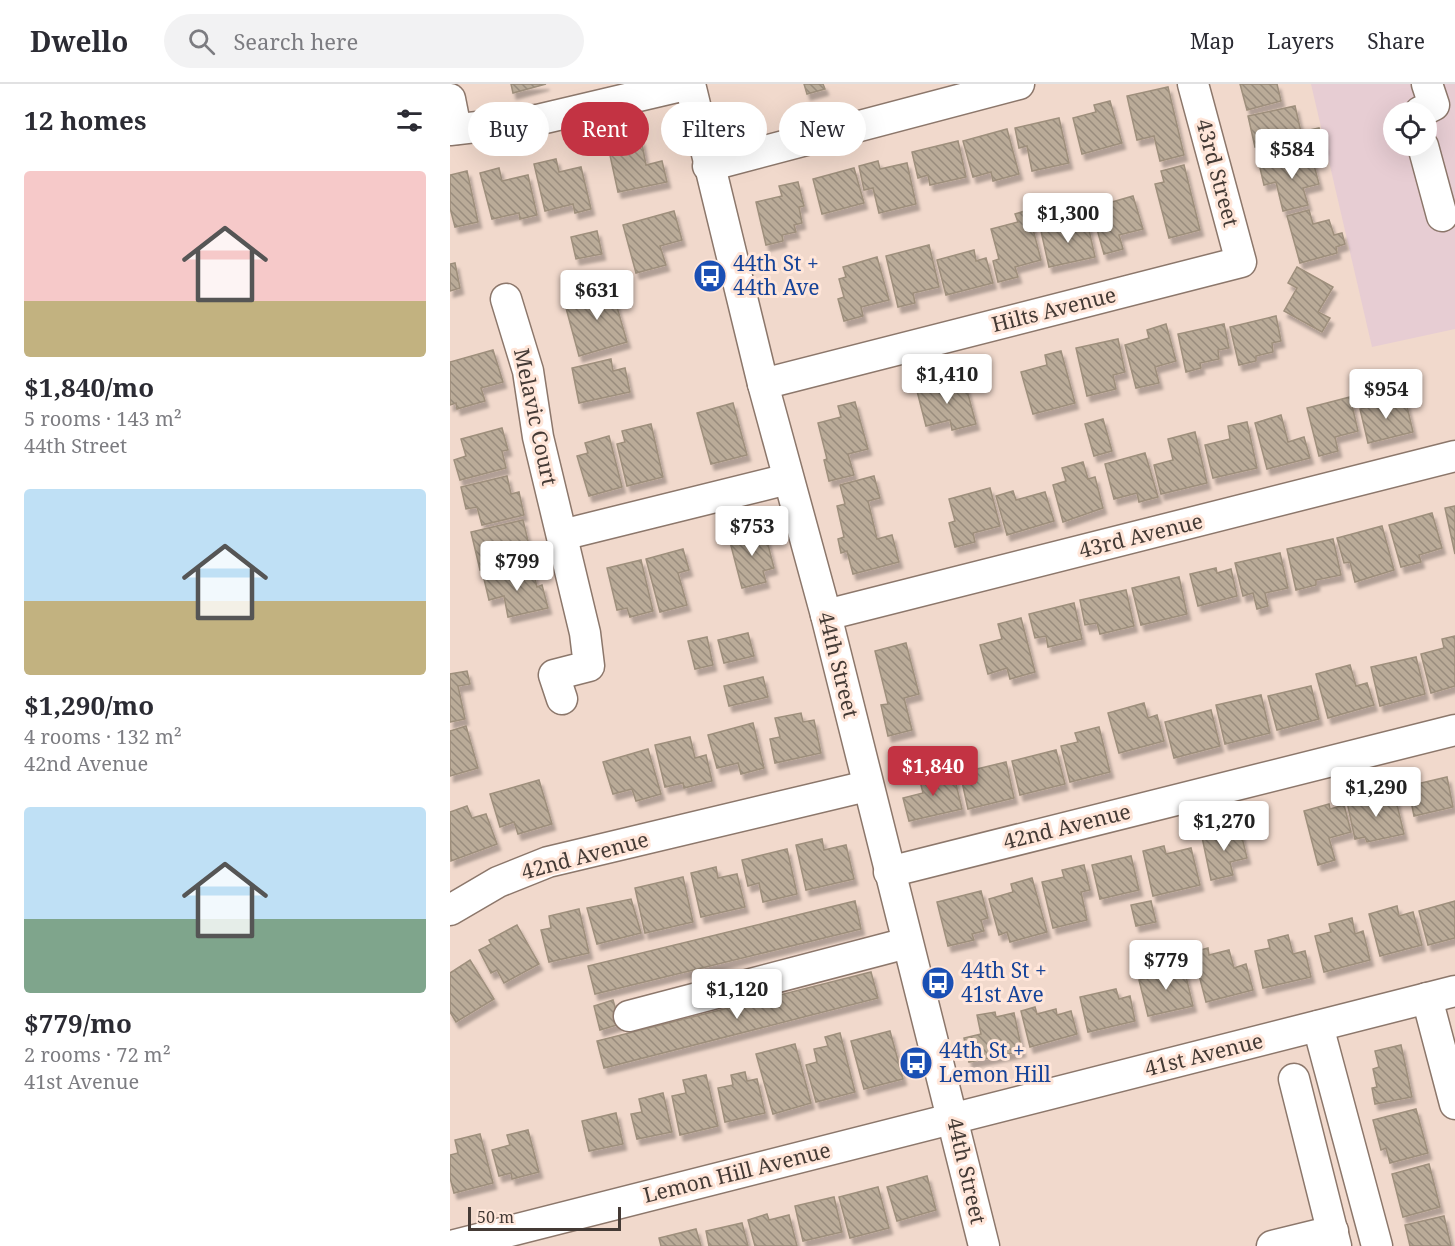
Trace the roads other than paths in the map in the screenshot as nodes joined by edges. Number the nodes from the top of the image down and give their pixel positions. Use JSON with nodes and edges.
{"nodes":[{"id":1,"x":690,"y":84,"type":"edge"},
{"id":2,"x":1019,"y":84,"type":"edge"},
{"id":3,"x":1193,"y":84,"type":"edge"},
{"id":4,"x":1427,"y":84,"type":"edge"},
{"id":5,"x":945,"y":93,"type":"edge"},
{"id":6,"x":450,"y":99,"type":"edge"},
{"id":7,"x":1433,"y":102,"type":"edge"},
{"id":8,"x":453,"y":129,"type":"edge"},
{"id":9,"x":1426,"y":156,"type":"edge"},
{"id":10,"x":708,"y":166,"type":"junction"},
{"id":11,"x":1442,"y":216,"type":"dead end"},
{"id":12,"x":1240,"y":262,"type":"joint"},
{"id":13,"x":506,"y":299,"type":"dead end"},
{"id":14,"x":763,"y":384,"type":"junction"},
{"id":15,"x":1455,"y":456,"type":"edge"},
{"id":16,"x":788,"y":479,"type":"junction"},
{"id":17,"x":562,"y":536,"type":"junction"},
{"id":18,"x":826,"y":615,"type":"junction"},
{"id":19,"x":562,"y":699,"type":"dead end"},
{"id":20,"x":1455,"y":730,"type":"edge"},
{"id":21,"x":867,"y":786,"type":"junction"},
{"id":22,"x":889,"y":872,"type":"junction"},
{"id":23,"x":450,"y":910,"type":"edge"},
{"id":24,"x":907,"y":943,"type":"junction"},
{"id":25,"x":1441,"y":995,"type":"edge"},
{"id":26,"x":629,"y":1016,"type":"dead end"},
{"id":27,"x":1318,"y":1026,"type":"junction"},
{"id":28,"x":1294,"y":1079,"type":"dead end"},
{"id":29,"x":1455,"y":1104,"type":"edge"},
{"id":30,"x":954,"y":1118,"type":"junction"},
{"id":31,"x":1334,"y":1238,"type":"edge"},
{"id":32,"x":451,"y":1246,"type":"edge"},
{"id":33,"x":984,"y":1246,"type":"edge"},
{"id":34,"x":1272,"y":1246,"type":"edge"},
{"id":35,"x":1377,"y":1246,"type":"edge"}],
"edges":[{"from":1,"to":8,"type":"street"},
{"from":1,"to":10,"type":"street","name":"44th Street"},
{"from":2,"to":5,"type":"street"},
{"from":3,"to":12,"type":"street","name":"43rd Street"},
{"from":4,"to":7,"type":"street"},
{"from":5,"to":10,"type":"street"},
{"from":6,"to":8,"type":"street"},
{"from":9,"to":11,"type":"street"},
{"from":10,"to":14,"type":"street","name":"44th Street"},
{"from":12,"to":14,"type":"street","name":"Hilts Avenue"},
{"from":13,"to":17,"type":"street","name":"Melavic Court"},
{"from":14,"to":16,"type":"street","name":"44th Street"},
{"from":15,"to":18,"type":"street","name":"43rd Avenue"},
{"from":16,"to":17,"type":"street"},
{"from":16,"to":18,"type":"street","name":"44th Street"},
{"from":17,"to":19,"type":"street","name":"Melavic Court"},
{"from":18,"to":21,"type":"street","name":"44th Street"},
{"from":20,"to":22,"type":"street","name":"42nd Avenue"},
{"from":21,"to":22,"type":"street","name":"44th Street"},
{"from":21,"to":23,"type":"street","name":"42nd Avenue"},
{"from":22,"to":24,"type":"street","name":"44th Street"},
{"from":24,"to":26,"type":"street"},
{"from":24,"to":30,"type":"street","name":"44th Street"},
{"from":25,"to":27,"type":"street","name":"41st Avenue"},
{"from":25,"to":29,"type":"street"},
{"from":27,"to":30,"type":"street","name":"41st Avenue"},
{"from":27,"to":35,"type":"street"},
{"from":28,"to":31,"type":"street"},
{"from":30,"to":32,"type":"street","name":"Lemon Hill Avenue"},
{"from":30,"to":33,"type":"street","name":"44th Street"},
{"from":31,"to":34,"type":"street"}]}
